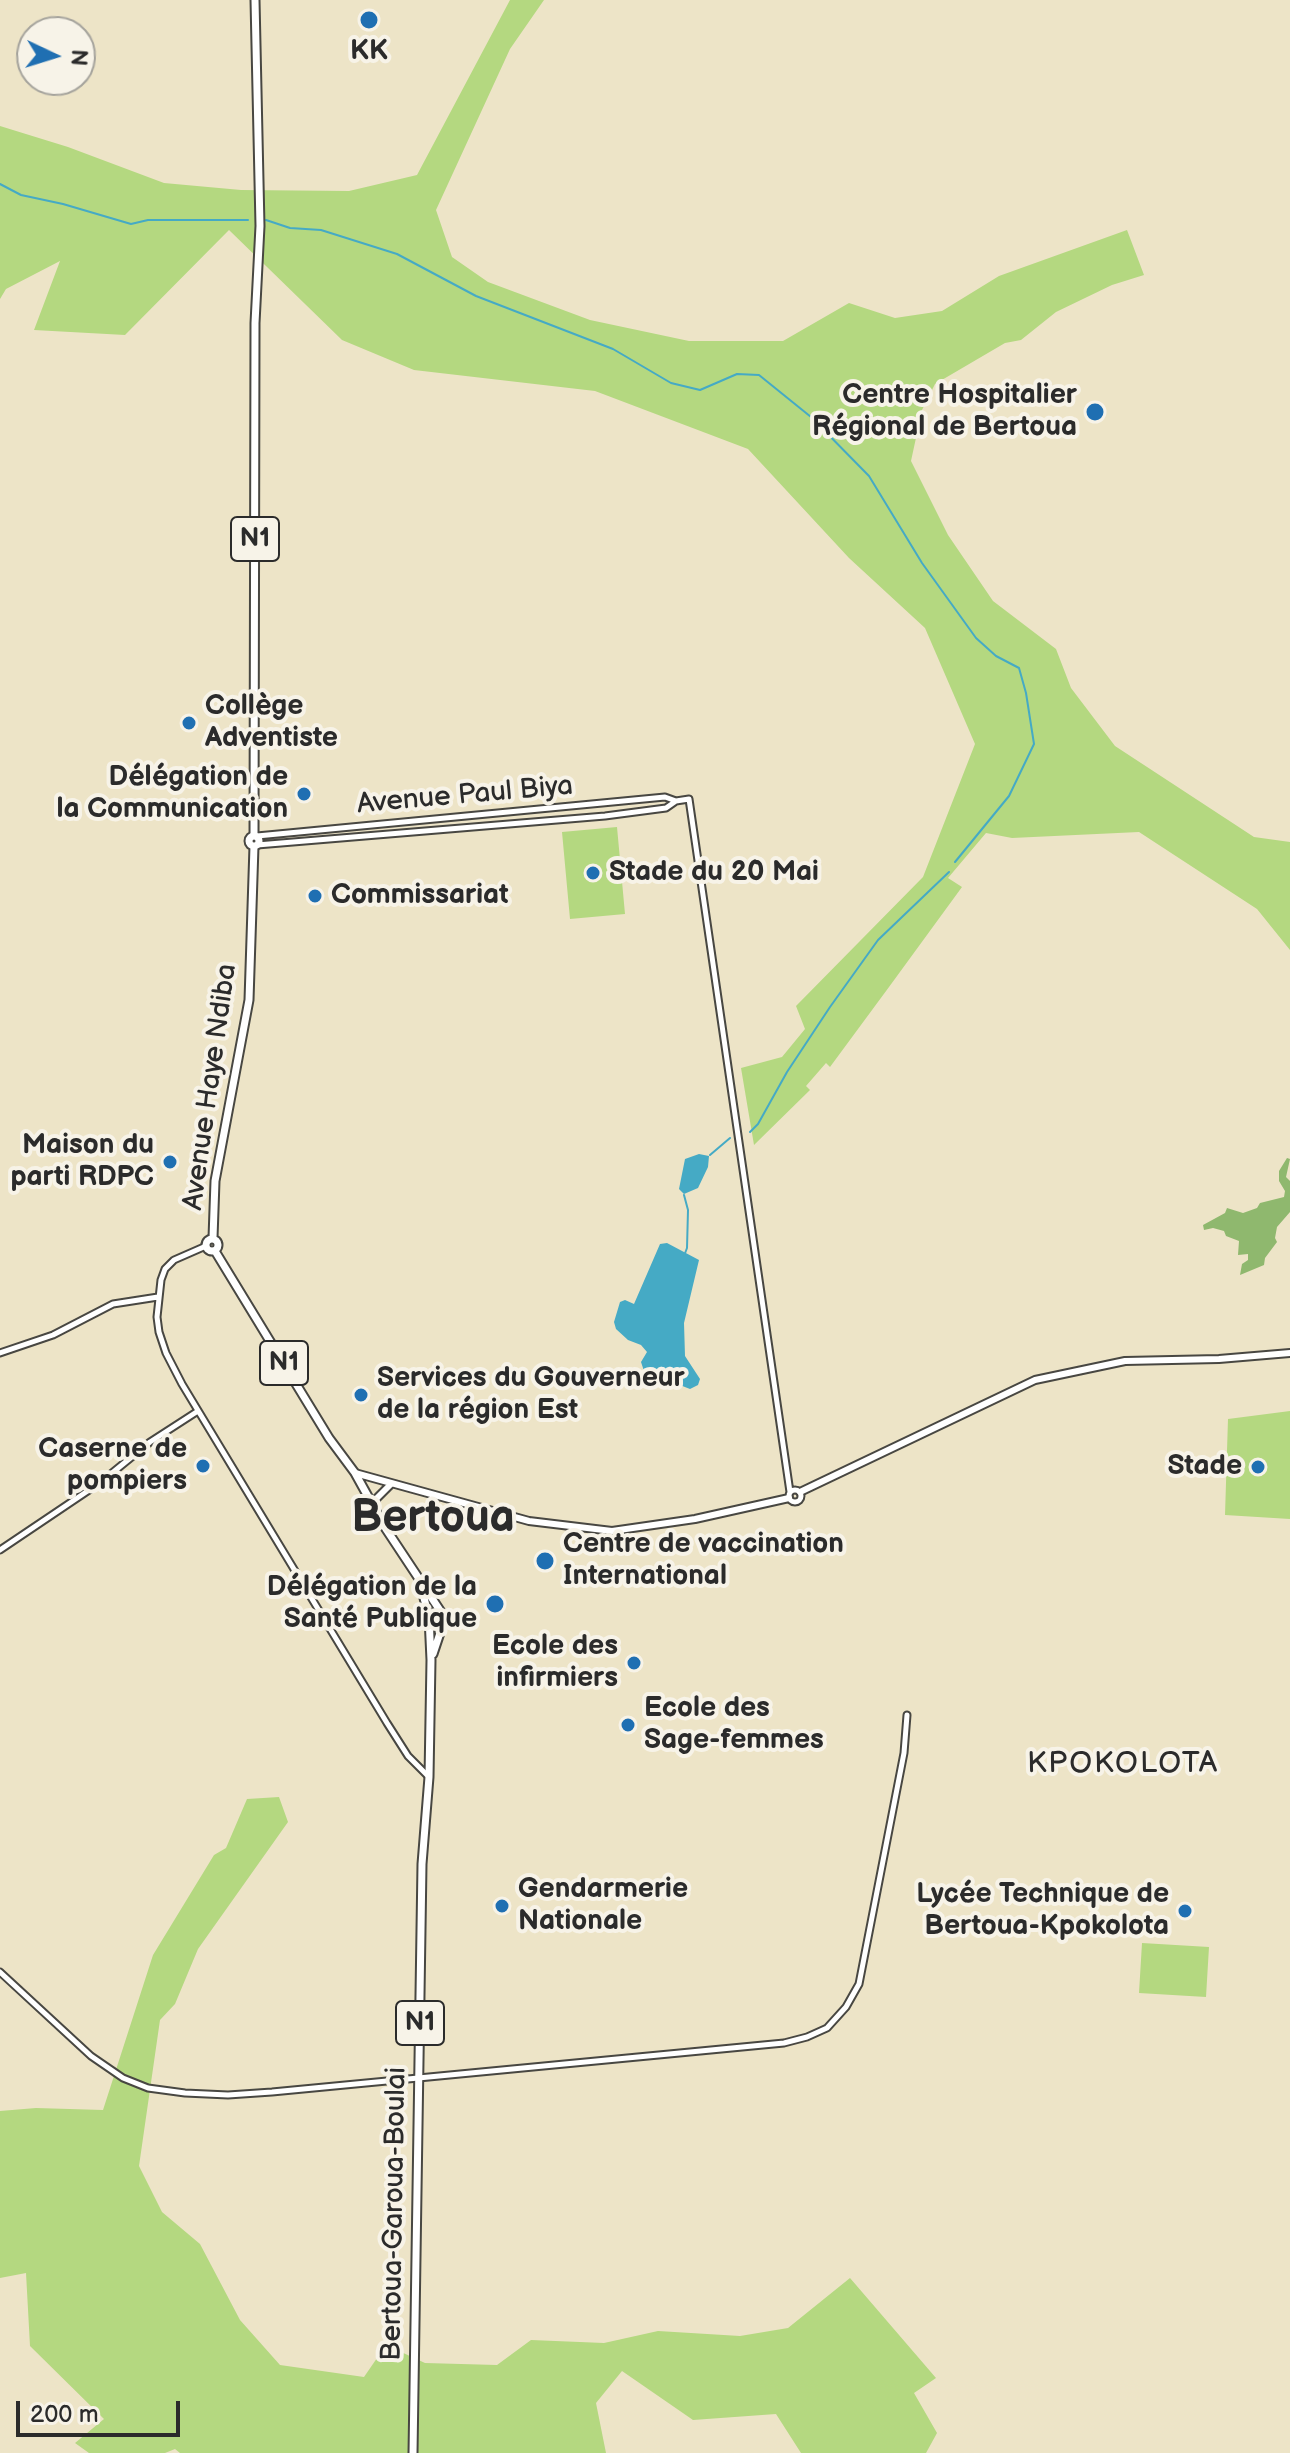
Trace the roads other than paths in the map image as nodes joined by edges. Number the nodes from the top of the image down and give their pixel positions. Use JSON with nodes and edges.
{"nodes":[{"id":1,"x":255,"y":0,"type":"edge"},
{"id":2,"x":676,"y":801,"type":"junction"},
{"id":3,"x":256,"y":841,"type":"junction"},
{"id":4,"x":213,"y":1238,"type":"junction"},
{"id":5,"x":206,"y":1246,"type":"junction"},
{"id":6,"x":215,"y":1251,"type":"junction"},
{"id":7,"x":158,"y":1297,"type":"junction"},
{"id":8,"x":0,"y":1353,"type":"edge"},
{"id":9,"x":1290,"y":1353,"type":"edge"},
{"id":10,"x":198,"y":1411,"type":"junction"},
{"id":11,"x":788,"y":1470,"type":"junction"},
{"id":12,"x":355,"y":1473,"type":"junction"},
{"id":13,"x":391,"y":1484,"type":"junction"},
{"id":14,"x":799,"y":1491,"type":"junction"},
{"id":15,"x":789,"y":1495,"type":"junction"},
{"id":16,"x":375,"y":1507,"type":"junction"},
{"id":17,"x":0,"y":1550,"type":"edge"},
{"id":18,"x":419,"y":1579,"type":"junction"},
{"id":19,"x":431,"y":1660,"type":"junction"},
{"id":20,"x":907,"y":1715,"type":"dead end"},
{"id":21,"x":429,"y":1777,"type":"junction"},
{"id":22,"x":0,"y":1972,"type":"edge"},
{"id":23,"x":419,"y":2078,"type":"junction"},
{"id":24,"x":413,"y":2453,"type":"edge"}],
"edges":[{"from":1,"to":3,"type":"highway","number":"N1"},
{"from":2,"to":3,"type":"street","name":"Avenue Paul Biya"},
{"from":2,"to":3,"type":"street"},
{"from":2,"to":11,"type":"street"},
{"from":3,"to":4,"type":"highway","name":"Avenue Haye Ndiba","number":"N1"},
{"from":4,"to":5,"type":"highway"},
{"from":4,"to":6,"type":"highway"},
{"from":5,"to":6,"type":"highway"},
{"from":5,"to":7,"type":"street"},
{"from":6,"to":12,"type":"highway","number":"N1"},
{"from":7,"to":8,"type":"street"},
{"from":7,"to":10,"type":"street"},
{"from":9,"to":14,"type":"main road"},
{"from":10,"to":17,"type":"street"},
{"from":10,"to":21,"type":"street"},
{"from":11,"to":14,"type":"street"},
{"from":11,"to":15,"type":"street"},
{"from":12,"to":13,"type":"main road"},
{"from":12,"to":16,"type":"highway","number":"N1"},
{"from":13,"to":15,"type":"main road"},
{"from":13,"to":16,"type":"main road"},
{"from":14,"to":15,"type":"street"},
{"from":14,"to":15,"type":"street"},
{"from":16,"to":18,"type":"highway","number":"N1"},
{"from":18,"to":19,"type":"highway","name":"Bertoua-Garoua-Boulai","number":"N1"},
{"from":18,"to":19,"type":"highway","name":"Bertoua-Garoua-Boulai","number":"N1"},
{"from":19,"to":21,"type":"highway","name":"Bertoua-Garoua-Boulai","number":"N1"},
{"from":20,"to":23,"type":"street"},
{"from":21,"to":23,"type":"highway","name":"Bertoua-Garoua-Boulai","number":"N1"},
{"from":22,"to":23,"type":"street"},
{"from":23,"to":24,"type":"highway","name":"Bertoua-Garoua-Boulai","number":"N1"}]}
